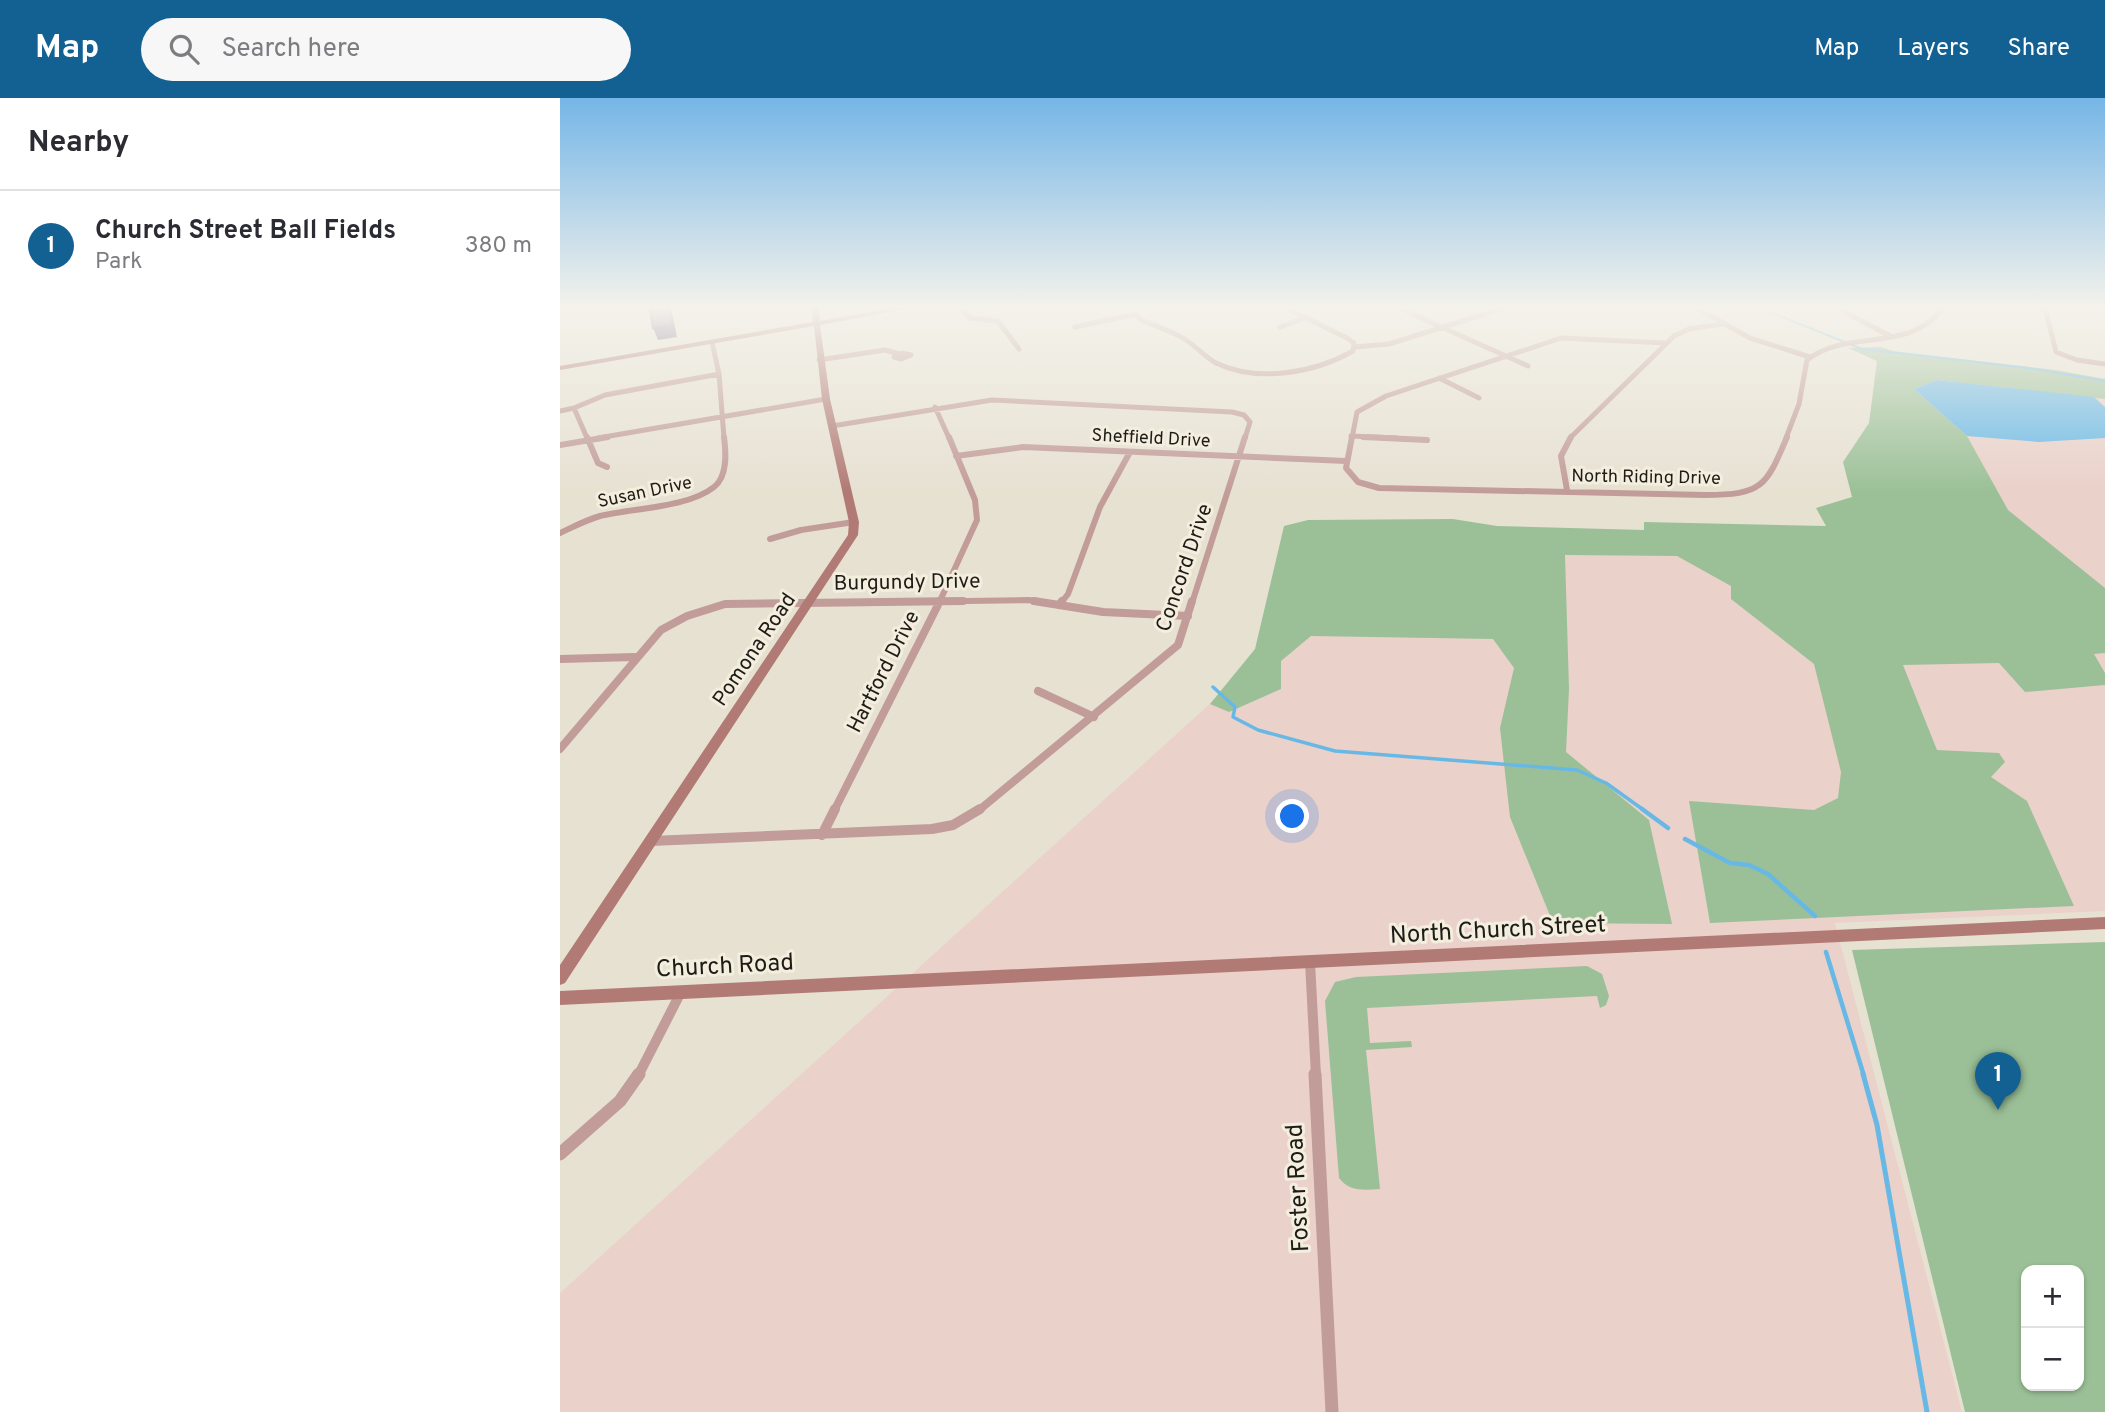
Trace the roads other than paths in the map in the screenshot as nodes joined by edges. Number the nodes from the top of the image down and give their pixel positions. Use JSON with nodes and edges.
{"nodes":[{"id":1,"x":718,"y":369,"type":"edge"},
{"id":2,"x":821,"y":369,"type":"edge"},
{"id":3,"x":1233,"y":369,"type":"edge"},
{"id":4,"x":1303,"y":369,"type":"edge"},
{"id":5,"x":1466,"y":369,"type":"edge"},
{"id":6,"x":1640,"y":369,"type":"edge"},
{"id":7,"x":1803,"y":369,"type":"edge"},
{"id":8,"x":719,"y":374,"type":"junction"},
{"id":9,"x":1438,"y":379,"type":"junction"},
{"id":10,"x":1479,"y":398,"type":"dead end"},
{"id":11,"x":826,"y":400,"type":"junction"},
{"id":12,"x":935,"y":407,"type":"junction"},
{"id":13,"x":574,"y":408,"type":"junction"},
{"id":14,"x":560,"y":411,"type":"edge"},
{"id":15,"x":721,"y":417,"type":"junction"},
{"id":16,"x":832,"y":426,"type":"junction"},
{"id":17,"x":1351,"y":436,"type":"junction"},
{"id":18,"x":1427,"y":440,"type":"dead end"},
{"id":19,"x":587,"y":441,"type":"junction"},
{"id":20,"x":560,"y":445,"type":"edge"},
{"id":21,"x":1130,"y":452,"type":"junction"},
{"id":22,"x":956,"y":456,"type":"junction"},
{"id":23,"x":1239,"y":457,"type":"junction"},
{"id":24,"x":1346,"y":461,"type":"junction"},
{"id":25,"x":607,"y":467,"type":"dead end"},
{"id":26,"x":1567,"y":490,"type":"junction"},
{"id":27,"x":855,"y":522,"type":"junction"},
{"id":28,"x":560,"y":533,"type":"edge"},
{"id":29,"x":771,"y":539,"type":"dead end"},
{"id":30,"x":940,"y":600,"type":"junction"},
{"id":31,"x":811,"y":602,"type":"junction"},
{"id":32,"x":1059,"y":605,"type":"junction"},
{"id":33,"x":1188,"y":616,"type":"junction"},
{"id":34,"x":635,"y":657,"type":"junction"},
{"id":35,"x":560,"y":659,"type":"edge"},
{"id":36,"x":1038,"y":691,"type":"dead end"},
{"id":37,"x":1094,"y":717,"type":"junction"},
{"id":38,"x":560,"y":749,"type":"edge"},
{"id":39,"x":822,"y":835,"type":"junction"},
{"id":40,"x":651,"y":841,"type":"junction"},
{"id":41,"x":2105,"y":923,"type":"edge"},
{"id":42,"x":1310,"y":962,"type":"junction"},
{"id":43,"x":560,"y":978,"type":"edge"},
{"id":44,"x":893,"y":981,"type":"joint"},
{"id":45,"x":681,"y":992,"type":"junction"},
{"id":46,"x":560,"y":998,"type":"edge"},
{"id":47,"x":560,"y":1154,"type":"edge"},
{"id":48,"x":1332,"y":1412,"type":"edge"}],
"edges":[{"from":1,"to":8,"type":"street","name":"Susan Drive"},
{"from":2,"to":11,"type":"street"},
{"from":3,"to":4,"type":"street"},
{"from":5,"to":9,"type":"street"},
{"from":6,"to":26,"type":"street"},
{"from":7,"to":26,"type":"street","name":"North Riding Drive"},
{"from":8,"to":13,"type":"street"},
{"from":8,"to":15,"type":"street","name":"Susan Drive"},
{"from":9,"to":10,"type":"street"},
{"from":9,"to":17,"type":"street"},
{"from":11,"to":15,"type":"street"},
{"from":11,"to":16,"type":"street"},
{"from":12,"to":16,"type":"street","name":"Concord Drive"},
{"from":12,"to":22,"type":"street","name":"Hartford Drive"},
{"from":12,"to":23,"type":"street","name":"Concord Drive"},
{"from":13,"to":14,"type":"street"},
{"from":13,"to":19,"type":"street"},
{"from":15,"to":19,"type":"street"},
{"from":15,"to":28,"type":"street","name":"Susan Drive"},
{"from":16,"to":27,"type":"street"},
{"from":17,"to":18,"type":"street"},
{"from":17,"to":24,"type":"street"},
{"from":19,"to":20,"type":"street"},
{"from":19,"to":25,"type":"street"},
{"from":21,"to":22,"type":"street","name":"Sheffield Drive"},
{"from":21,"to":23,"type":"street","name":"Sheffield Drive"},
{"from":21,"to":32,"type":"street"},
{"from":22,"to":30,"type":"street","name":"Hartford Drive"},
{"from":23,"to":24,"type":"street","name":"Sheffield Drive"},
{"from":23,"to":33,"type":"street","name":"Concord Drive"},
{"from":24,"to":26,"type":"street","name":"North Riding Drive"},
{"from":27,"to":29,"type":"street"},
{"from":27,"to":31,"type":"street","name":"Pomona Road"},
{"from":30,"to":31,"type":"street","name":"Burgundy Drive"},
{"from":30,"to":32,"type":"street","name":"Burgundy Drive"},
{"from":30,"to":39,"type":"street","name":"Hartford Drive"},
{"from":31,"to":34,"type":"street","name":"Burgundy Drive"},
{"from":31,"to":40,"type":"street","name":"Pomona Road"},
{"from":32,"to":33,"type":"street","name":"Burgundy Drive"},
{"from":33,"to":37,"type":"street","name":"Concord Drive"},
{"from":34,"to":35,"type":"street"},
{"from":34,"to":38,"type":"street","name":"Burgundy Drive"},
{"from":36,"to":37,"type":"street"},
{"from":37,"to":39,"type":"street","name":"Concord Drive"},
{"from":39,"to":40,"type":"street","name":"Concord Drive"},
{"from":40,"to":43,"type":"street","name":"Pomona Road"},
{"from":41,"to":42,"type":"street","name":"North Church Street"},
{"from":42,"to":44,"type":"street","name":"North Church Street"},
{"from":42,"to":48,"type":"street","name":"Foster Road"},
{"from":44,"to":45,"type":"main road","name":"Church Road"},
{"from":45,"to":46,"type":"main road","name":"Church Road"},
{"from":45,"to":47,"type":"street"}]}
